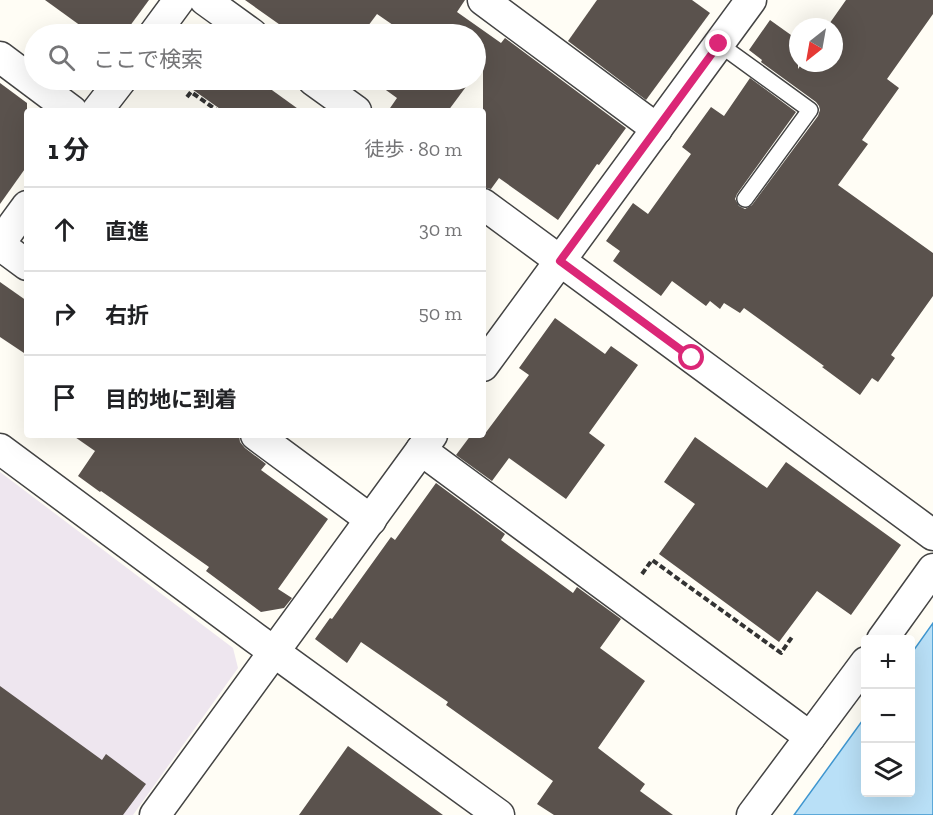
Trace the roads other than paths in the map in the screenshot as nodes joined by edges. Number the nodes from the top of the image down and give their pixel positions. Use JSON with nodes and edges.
{"nodes":[{"id":1,"x":179,"y":0,"type":"edge"},
{"id":2,"x":205,"y":0,"type":"edge"},
{"id":3,"x":483,"y":0,"type":"edge"},
{"id":4,"x":746,"y":2,"type":"edge"},
{"id":5,"x":161,"y":24,"type":"edge"},
{"id":6,"x":238,"y":24,"type":"edge"},
{"id":7,"x":719,"y":44,"type":"junction"},
{"id":8,"x":0,"y":57,"type":"edge"},
{"id":9,"x":24,"y":75,"type":"edge"},
{"id":10,"x":44,"y":90,"type":"edge"},
{"id":11,"x":114,"y":90,"type":"edge"},
{"id":12,"x":327,"y":90,"type":"edge"},
{"id":13,"x":68,"y":108,"type":"edge"},
{"id":14,"x":100,"y":108,"type":"edge"},
{"id":15,"x":352,"y":108,"type":"edge"},
{"id":16,"x":657,"y":129,"type":"junction"},
{"id":17,"x":745,"y":199,"type":"dead end"},
{"id":18,"x":486,"y":206,"type":"edge"},
{"id":19,"x":24,"y":210,"type":"edge"},
{"id":20,"x":0,"y":244,"type":"edge"},
{"id":21,"x":560,"y":261,"type":"junction"},
{"id":22,"x":24,"y":263,"type":"edge"},
{"id":23,"x":486,"y":362,"type":"edge"},
{"id":24,"x":260,"y":438,"type":"edge"},
{"id":25,"x":427,"y":442,"type":"edge"},
{"id":26,"x":0,"y":450,"type":"edge"},
{"id":27,"x":370,"y":520,"type":"junction"},
{"id":28,"x":933,"y":535,"type":"edge"},
{"id":29,"x":933,"y":569,"type":"edge"},
{"id":30,"x":885,"y":635,"type":"edge"},
{"id":31,"x":275,"y":652,"type":"junction"},
{"id":32,"x":861,"y":669,"type":"edge"},
{"id":33,"x":810,"y":736,"type":"junction"},
{"id":34,"x":155,"y":815,"type":"edge"},
{"id":35,"x":499,"y":815,"type":"edge"},
{"id":36,"x":752,"y":815,"type":"edge"}],
"edges":[{"from":1,"to":5,"type":"street"},
{"from":2,"to":6,"type":"street"},
{"from":3,"to":16,"type":"street"},
{"from":4,"to":7,"type":"street"},
{"from":7,"to":16,"type":"street"},
{"from":7,"to":17,"type":"lane"},
{"from":8,"to":9,"type":"street"},
{"from":10,"to":13,"type":"street"},
{"from":11,"to":14,"type":"street"},
{"from":12,"to":15,"type":"street"},
{"from":16,"to":21,"type":"street"},
{"from":18,"to":21,"type":"street"},
{"from":19,"to":20,"type":"street"},
{"from":20,"to":22,"type":"street"},
{"from":21,"to":23,"type":"street"},
{"from":21,"to":28,"type":"street"},
{"from":24,"to":27,"type":"street"},
{"from":25,"to":27,"type":"street"},
{"from":25,"to":33,"type":"street"},
{"from":26,"to":31,"type":"street"},
{"from":27,"to":31,"type":"street"},
{"from":29,"to":30,"type":"street"},
{"from":31,"to":34,"type":"street"},
{"from":31,"to":35,"type":"street"},
{"from":32,"to":33,"type":"street"},
{"from":33,"to":36,"type":"street"}]}
